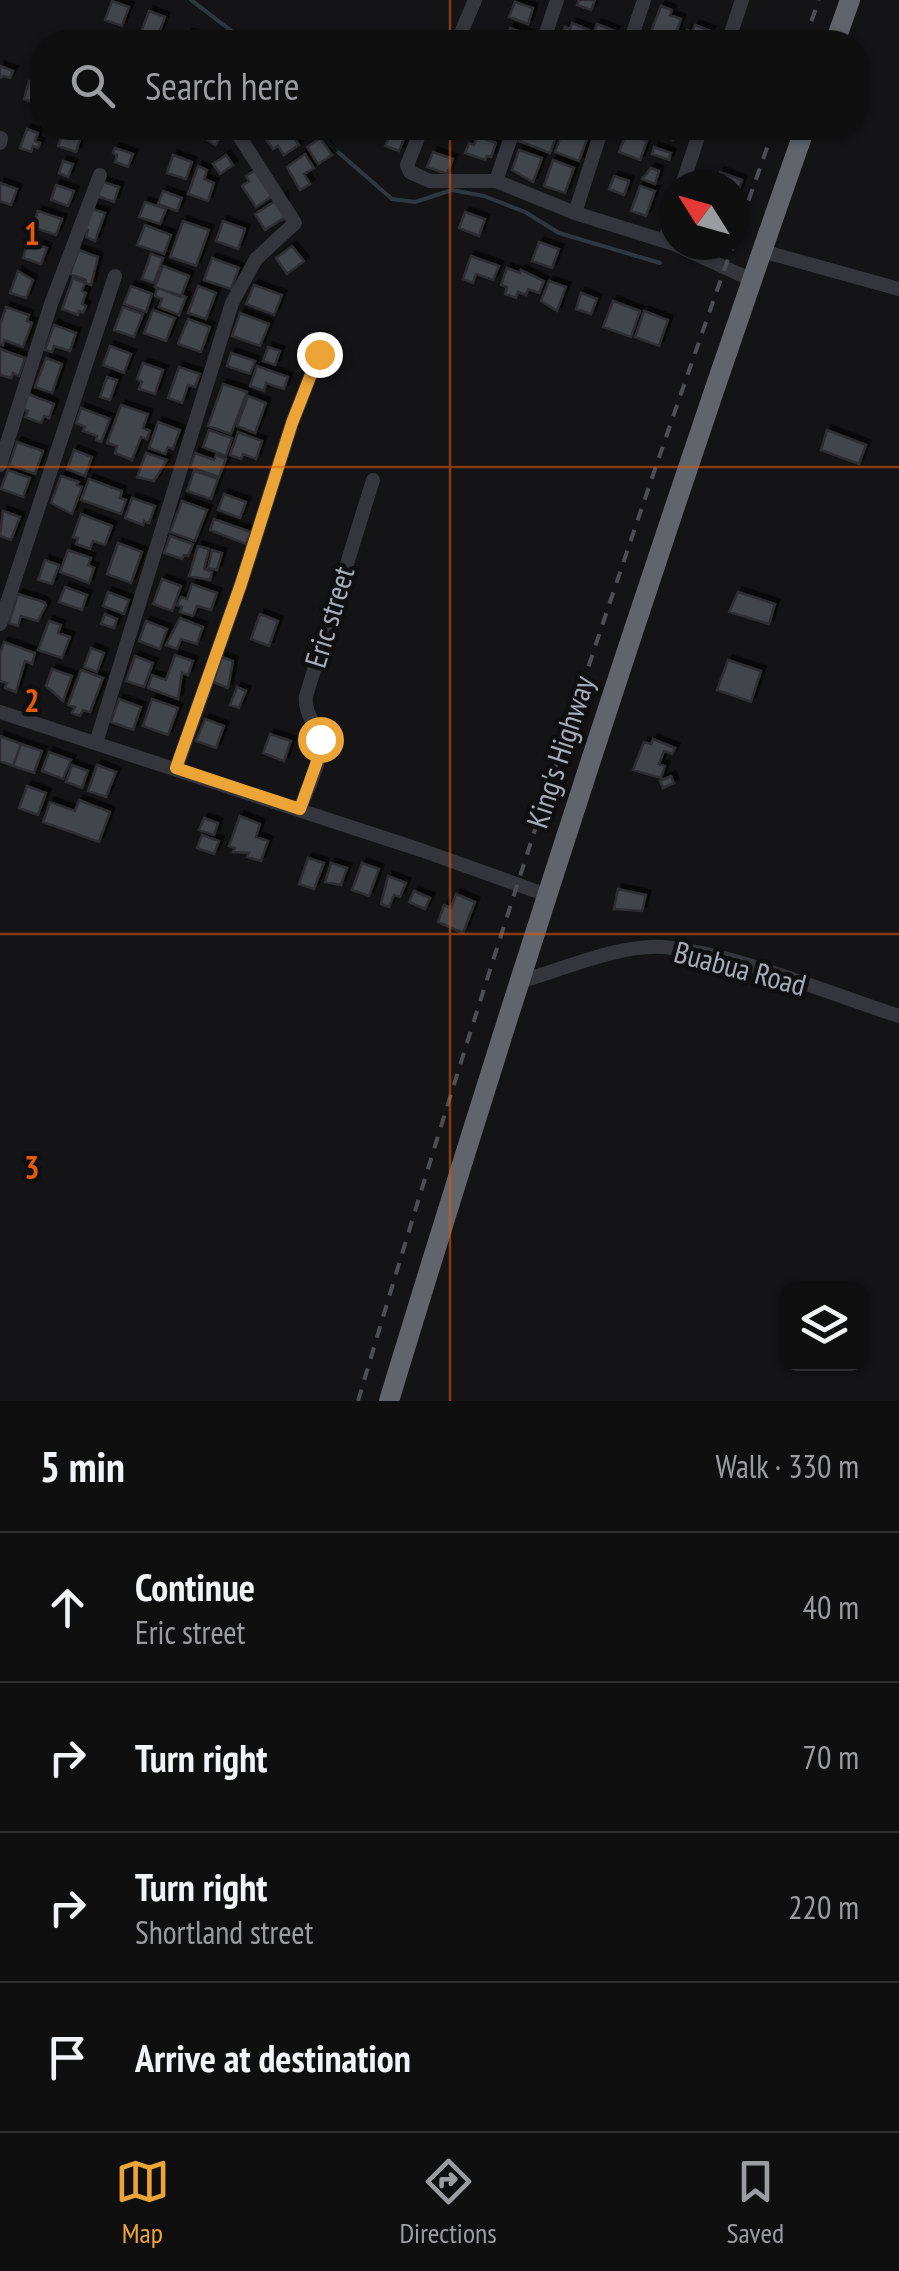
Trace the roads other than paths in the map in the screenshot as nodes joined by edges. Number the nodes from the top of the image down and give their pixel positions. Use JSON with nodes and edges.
{"nodes":[{"id":1,"x":474,"y":0,"type":"edge"},
{"id":2,"x":557,"y":0,"type":"edge"},
{"id":3,"x":644,"y":0,"type":"edge"},
{"id":4,"x":742,"y":0,"type":"edge"},
{"id":5,"x":850,"y":0,"type":"edge"},
{"id":6,"x":462,"y":30,"type":"edge"},
{"id":7,"x":547,"y":30,"type":"edge"},
{"id":8,"x":634,"y":30,"type":"edge"},
{"id":9,"x":732,"y":30,"type":"edge"},
{"id":10,"x":839,"y":30,"type":"edge"},
{"id":11,"x":242,"y":140,"type":"edge"},
{"id":12,"x":417,"y":140,"type":"edge"},
{"id":13,"x":510,"y":140,"type":"edge"},
{"id":14,"x":598,"y":140,"type":"edge"},
{"id":15,"x":697,"y":140,"type":"edge"},
{"id":16,"x":801,"y":140,"type":"edge"},
{"id":17,"x":687,"y":170,"type":"edge"},
{"id":18,"x":100,"y":175,"type":"dead end"},
{"id":19,"x":496,"y":180,"type":"junction"},
{"id":20,"x":574,"y":213,"type":"junction"},
{"id":21,"x":659,"y":239,"type":"edge"},
{"id":22,"x":762,"y":251,"type":"junction"},
{"id":23,"x":709,"y":260,"type":"edge"},
{"id":24,"x":115,"y":276,"type":"dead end"},
{"id":25,"x":752,"y":280,"type":"junction"},
{"id":26,"x":899,"y":289,"type":"edge"},
{"id":27,"x":319,"y":354,"type":"dead end"},
{"id":28,"x":4,"y":435,"type":"edge"},
{"id":29,"x":0,"y":465,"type":"edge"},
{"id":30,"x":374,"y":480,"type":"dead end"},
{"id":31,"x":0,"y":624,"type":"edge"},
{"id":32,"x":0,"y":712,"type":"edge"},
{"id":33,"x":96,"y":743,"type":"junction"},
{"id":34,"x":176,"y":768,"type":"junction"},
{"id":35,"x":300,"y":809,"type":"junction"},
{"id":36,"x":548,"y":896,"type":"junction"},
{"id":37,"x":522,"y":980,"type":"junction"},
{"id":38,"x":899,"y":1016,"type":"edge"},
{"id":39,"x":389,"y":1401,"type":"edge"}],
"edges":[{"from":1,"to":6,"type":"street"},
{"from":2,"to":7,"type":"street"},
{"from":3,"to":8,"type":"street"},
{"from":4,"to":9,"type":"street"},
{"from":5,"to":10,"type":"highway"},
{"from":11,"to":33,"type":"street"},
{"from":12,"to":19,"type":"street"},
{"from":13,"to":19,"type":"street"},
{"from":14,"to":20,"type":"street"},
{"from":15,"to":17,"type":"street"},
{"from":16,"to":22,"type":"highway","name":"King's Highway"},
{"from":18,"to":28,"type":"street"},
{"from":19,"to":20,"type":"street"},
{"from":20,"to":21,"type":"street"},
{"from":22,"to":25,"type":"highway","name":"King's Highway"},
{"from":22,"to":26,"type":"street"},
{"from":23,"to":25,"type":"street"},
{"from":24,"to":31,"type":"street"},
{"from":25,"to":36,"type":"highway","name":"King's Highway"},
{"from":27,"to":34,"type":"street"},
{"from":28,"to":29,"type":"street"},
{"from":30,"to":35,"type":"street","name":"Eric street"},
{"from":32,"to":33,"type":"street"},
{"from":33,"to":34,"type":"street"},
{"from":34,"to":35,"type":"street"},
{"from":35,"to":36,"type":"street"},
{"from":36,"to":37,"type":"highway","name":"King's Highway"},
{"from":37,"to":38,"type":"street","name":"Buabua Road"},
{"from":37,"to":39,"type":"highway","name":"King's Highway"}]}
